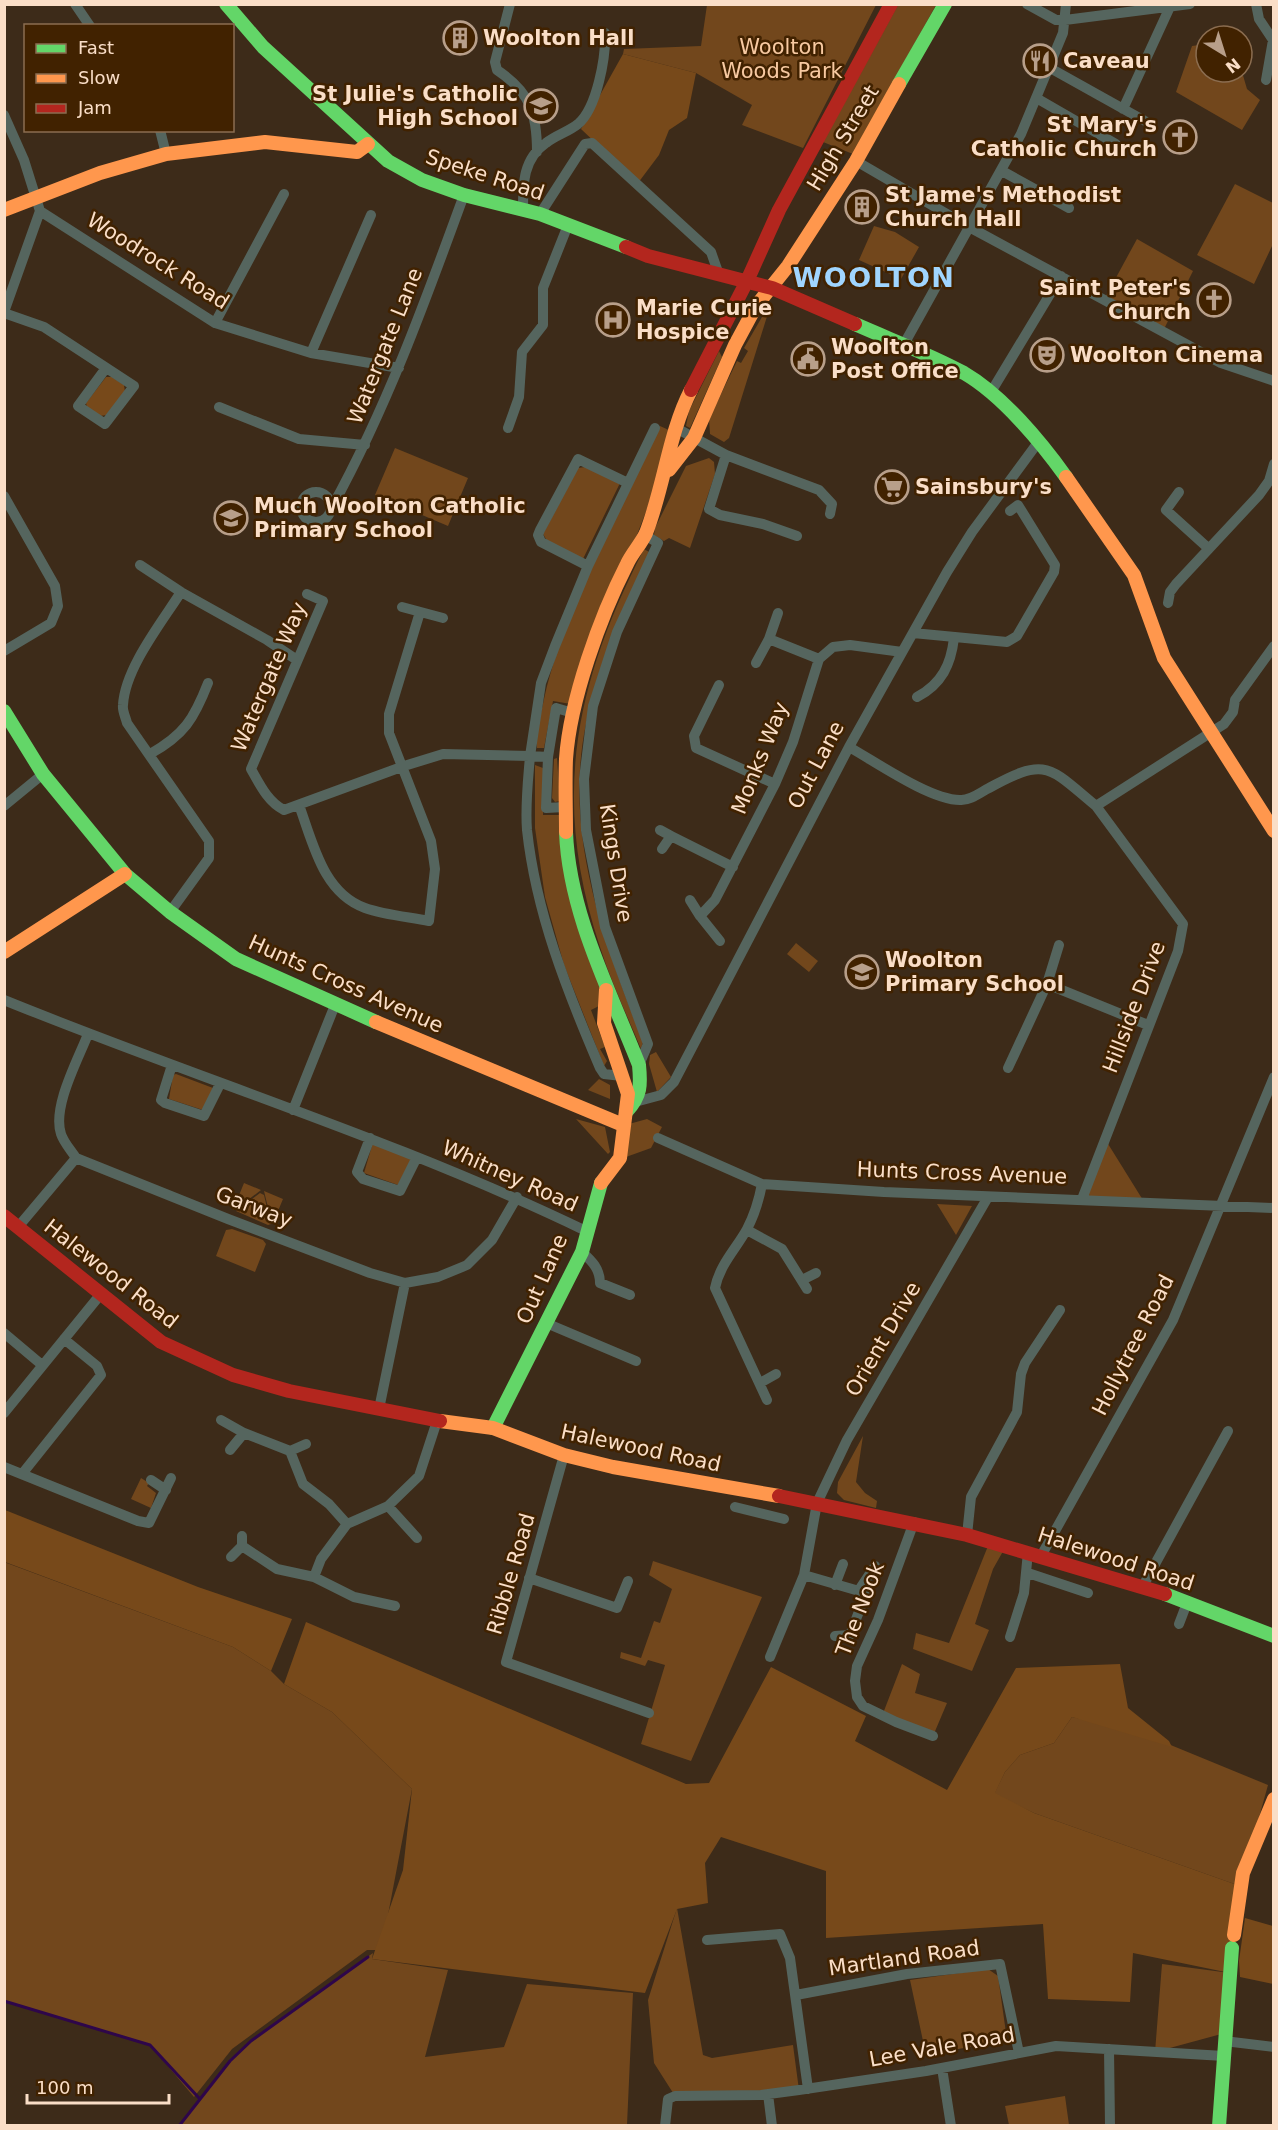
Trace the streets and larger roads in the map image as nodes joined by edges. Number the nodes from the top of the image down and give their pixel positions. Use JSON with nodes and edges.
{"nodes":[{"id":1,"x":75,"y":4,"type":"edge"},
{"id":2,"x":226,"y":4,"type":"edge"},
{"id":3,"x":510,"y":4,"type":"edge"},
{"id":4,"x":891,"y":4,"type":"edge"},
{"id":5,"x":945,"y":4,"type":"edge"},
{"id":6,"x":1027,"y":4,"type":"edge"},
{"id":7,"x":1066,"y":4,"type":"edge"},
{"id":8,"x":1190,"y":4,"type":"edge"},
{"id":9,"x":1256,"y":4,"type":"edge"},
{"id":10,"x":1169,"y":9,"type":"junction"},
{"id":11,"x":1065,"y":20,"type":"junction"},
{"id":12,"x":89,"y":24,"type":"edge"},
{"id":13,"x":605,"y":33,"type":"dead end"},
{"id":14,"x":1050,"y":68,"type":"junction"},
{"id":15,"x":1266,"y":80,"type":"dead end"},
{"id":16,"x":1038,"y":99,"type":"junction"},
{"id":17,"x":1123,"y":109,"type":"junction"},
{"id":18,"x":4,"y":115,"type":"edge"},
{"id":19,"x":1145,"y":121,"type":"dead end"},
{"id":20,"x":160,"y":132,"type":"edge"},
{"id":21,"x":368,"y":144,"type":"junction"},
{"id":22,"x":1116,"y":144,"type":"dead end"},
{"id":23,"x":537,"y":152,"type":"junction"},
{"id":24,"x":166,"y":154,"type":"junction"},
{"id":25,"x":856,"y":161,"type":"junction"},
{"id":26,"x":1002,"y":171,"type":"junction"},
{"id":27,"x":284,"y":194,"type":"dead end"},
{"id":28,"x":464,"y":195,"type":"junction"},
{"id":29,"x":39,"y":205,"type":"junction"},
{"id":30,"x":1069,"y":208,"type":"dead end"},
{"id":31,"x":523,"y":209,"type":"junction"},
{"id":32,"x":4,"y":210,"type":"edge"},
{"id":33,"x":540,"y":214,"type":"junction"},
{"id":34,"x":371,"y":215,"type":"dead end"},
{"id":35,"x":568,"y":225,"type":"junction"},
{"id":36,"x":971,"y":228,"type":"junction"},
{"id":37,"x":718,"y":272,"type":"junction"},
{"id":38,"x":1061,"y":276,"type":"junction"},
{"id":39,"x":747,"y":281,"type":"junction"},
{"id":40,"x":771,"y":288,"type":"junction"},
{"id":41,"x":4,"y":312,"type":"edge"},
{"id":42,"x":215,"y":323,"type":"junction"},
{"id":43,"x":903,"y":345,"type":"junction"},
{"id":44,"x":311,"y":353,"type":"junction"},
{"id":45,"x":106,"y":368,"type":"junction"},
{"id":46,"x":399,"y":368,"type":"junction"},
{"id":47,"x":1274,"y":381,"type":"edge"},
{"id":48,"x":991,"y":392,"type":"junction"},
{"id":49,"x":219,"y":407,"type":"dead end"},
{"id":50,"x":508,"y":428,"type":"dead end"},
{"id":51,"x":655,"y":428,"type":"dead end"},
{"id":52,"x":676,"y":428,"type":"junction"},
{"id":53,"x":694,"y":438,"type":"junction"},
{"id":54,"x":1039,"y":441,"type":"junction"},
{"id":55,"x":366,"y":446,"type":"junction"},
{"id":56,"x":726,"y":455,"type":"junction"},
{"id":57,"x":1274,"y":464,"type":"edge"},
{"id":58,"x":665,"y":475,"type":"junction"},
{"id":59,"x":628,"y":483,"type":"junction"},
{"id":60,"x":1179,"y":492,"type":"dead end"},
{"id":61,"x":4,"y":496,"type":"edge"},
{"id":62,"x":1019,"y":505,"type":"dead end"},
{"id":63,"x":332,"y":507,"type":"dead end"},
{"id":64,"x":830,"y":514,"type":"dead end"},
{"id":65,"x":645,"y":536,"type":"junction"},
{"id":66,"x":797,"y":536,"type":"dead end"},
{"id":67,"x":1208,"y":548,"type":"junction"},
{"id":68,"x":140,"y":565,"type":"dead end"},
{"id":69,"x":588,"y":566,"type":"junction"},
{"id":70,"x":181,"y":592,"type":"junction"},
{"id":71,"x":307,"y":594,"type":"dead end"},
{"id":72,"x":1168,"y":603,"type":"dead end"},
{"id":73,"x":402,"y":607,"type":"dead end"},
{"id":74,"x":420,"y":612,"type":"junction"},
{"id":75,"x":778,"y":614,"type":"dead end"},
{"id":76,"x":443,"y":618,"type":"dead end"},
{"id":77,"x":913,"y":633,"type":"junction"},
{"id":78,"x":954,"y":638,"type":"junction"},
{"id":79,"x":769,"y":639,"type":"junction"},
{"id":80,"x":1274,"y":646,"type":"edge"},
{"id":81,"x":4,"y":651,"type":"edge"},
{"id":82,"x":902,"y":652,"type":"junction"},
{"id":83,"x":819,"y":659,"type":"junction"},
{"id":84,"x":297,"y":660,"type":"junction"},
{"id":85,"x":756,"y":663,"type":"dead end"},
{"id":86,"x":208,"y":683,"type":"dead end"},
{"id":87,"x":719,"y":685,"type":"dead end"},
{"id":88,"x":917,"y":697,"type":"dead end"},
{"id":89,"x":4,"y":711,"type":"edge"},
{"id":90,"x":573,"y":713,"type":"junction"},
{"id":91,"x":1210,"y":732,"type":"junction"},
{"id":92,"x":849,"y":747,"type":"junction"},
{"id":93,"x":150,"y":754,"type":"junction"},
{"id":94,"x":530,"y":756,"type":"junction"},
{"id":95,"x":548,"y":757,"type":"junction"},
{"id":96,"x":404,"y":766,"type":"junction"},
{"id":97,"x":43,"y":774,"type":"junction"},
{"id":98,"x":775,"y":784,"type":"junction"},
{"id":99,"x":4,"y":806,"type":"edge"},
{"id":100,"x":299,"y":806,"type":"junction"},
{"id":101,"x":1096,"y":806,"type":"junction"},
{"id":102,"x":565,"y":807,"type":"junction"},
{"id":103,"x":660,"y":830,"type":"dead end"},
{"id":104,"x":1274,"y":831,"type":"edge"},
{"id":105,"x":671,"y":836,"type":"junction"},
{"id":106,"x":662,"y":849,"type":"dead end"},
{"id":107,"x":733,"y":867,"type":"junction"},
{"id":108,"x":125,"y":874,"type":"junction"},
{"id":109,"x":690,"y":900,"type":"dead end"},
{"id":110,"x":170,"y":912,"type":"junction"},
{"id":111,"x":700,"y":916,"type":"junction"},
{"id":112,"x":720,"y":941,"type":"dead end"},
{"id":113,"x":1059,"y":945,"type":"dead end"},
{"id":114,"x":4,"y":952,"type":"edge"},
{"id":115,"x":1047,"y":984,"type":"junction"},
{"id":116,"x":607,"y":988,"type":"junction"},
{"id":117,"x":4,"y":1000,"type":"edge"},
{"id":118,"x":335,"y":1005,"type":"junction"},
{"id":119,"x":1148,"y":1025,"type":"junction"},
{"id":120,"x":88,"y":1034,"type":"junction"},
{"id":121,"x":172,"y":1065,"type":"junction"},
{"id":122,"x":639,"y":1065,"type":"junction"},
{"id":123,"x":1008,"y":1068,"type":"dead end"},
{"id":124,"x":622,"y":1076,"type":"junction"},
{"id":125,"x":1274,"y":1077,"type":"edge"},
{"id":126,"x":220,"y":1084,"type":"junction"},
{"id":127,"x":631,"y":1106,"type":"junction"},
{"id":128,"x":293,"y":1110,"type":"junction"},
{"id":129,"x":623,"y":1125,"type":"junction"},
{"id":130,"x":370,"y":1137,"type":"junction"},
{"id":131,"x":658,"y":1138,"type":"dead end"},
{"id":132,"x":417,"y":1157,"type":"junction"},
{"id":133,"x":76,"y":1158,"type":"junction"},
{"id":134,"x":762,"y":1184,"type":"junction"},
{"id":135,"x":516,"y":1197,"type":"junction"},
{"id":136,"x":988,"y":1197,"type":"junction"},
{"id":137,"x":1082,"y":1199,"type":"junction"},
{"id":138,"x":1219,"y":1206,"type":"junction"},
{"id":139,"x":1274,"y":1208,"type":"edge"},
{"id":140,"x":4,"y":1216,"type":"edge"},
{"id":141,"x":18,"y":1227,"type":"junction"},
{"id":142,"x":747,"y":1230,"type":"junction"},
{"id":143,"x":586,"y":1231,"type":"junction"},
{"id":144,"x":582,"y":1252,"type":"junction"},
{"id":145,"x":816,"y":1273,"type":"dead end"},
{"id":146,"x":405,"y":1283,"type":"junction"},
{"id":147,"x":100,"y":1295,"type":"junction"},
{"id":148,"x":630,"y":1295,"type":"dead end"},
{"id":149,"x":1060,"y":1310,"type":"dead end"},
{"id":150,"x":546,"y":1323,"type":"junction"},
{"id":151,"x":4,"y":1333,"type":"edge"},
{"id":152,"x":64,"y":1339,"type":"junction"},
{"id":153,"x":636,"y":1361,"type":"dead end"},
{"id":154,"x":42,"y":1365,"type":"junction"},
{"id":155,"x":777,"y":1374,"type":"dead end"},
{"id":156,"x":760,"y":1383,"type":"junction"},
{"id":157,"x":767,"y":1400,"type":"dead end"},
{"id":158,"x":379,"y":1409,"type":"junction"},
{"id":159,"x":4,"y":1413,"type":"edge"},
{"id":160,"x":221,"y":1420,"type":"dead end"},
{"id":161,"x":437,"y":1421,"type":"junction"},
{"id":162,"x":493,"y":1428,"type":"junction"},
{"id":163,"x":1228,"y":1431,"type":"dead end"},
{"id":164,"x":244,"y":1433,"type":"junction"},
{"id":165,"x":306,"y":1444,"type":"dead end"},
{"id":166,"x":230,"y":1450,"type":"dead end"},
{"id":167,"x":290,"y":1451,"type":"junction"},
{"id":168,"x":564,"y":1455,"type":"junction"},
{"id":169,"x":4,"y":1467,"type":"edge"},
{"id":170,"x":22,"y":1474,"type":"junction"},
{"id":171,"x":171,"y":1478,"type":"dead end"},
{"id":172,"x":151,"y":1480,"type":"dead end"},
{"id":173,"x":166,"y":1490,"type":"junction"},
{"id":174,"x":753,"y":1493,"type":"junction"},
{"id":175,"x":817,"y":1503,"type":"junction"},
{"id":176,"x":388,"y":1506,"type":"junction"},
{"id":177,"x":735,"y":1507,"type":"dead end"},
{"id":178,"x":751,"y":1511,"type":"junction"},
{"id":179,"x":784,"y":1519,"type":"dead end"},
{"id":180,"x":914,"y":1522,"type":"junction"},
{"id":181,"x":347,"y":1524,"type":"junction"},
{"id":182,"x":967,"y":1535,"type":"junction"},
{"id":183,"x":417,"y":1538,"type":"dead end"},
{"id":184,"x":1035,"y":1554,"type":"junction"},
{"id":185,"x":231,"y":1557,"type":"dead end"},
{"id":186,"x":843,"y":1564,"type":"dead end"},
{"id":187,"x":876,"y":1566,"type":"dead end"},
{"id":188,"x":1028,"y":1573,"type":"junction"},
{"id":189,"x":804,"y":1575,"type":"junction"},
{"id":190,"x":314,"y":1577,"type":"junction"},
{"id":191,"x":529,"y":1578,"type":"junction"},
{"id":192,"x":628,"y":1581,"type":"dead end"},
{"id":193,"x":835,"y":1585,"type":"junction"},
{"id":194,"x":1143,"y":1586,"type":"junction"},
{"id":195,"x":866,"y":1593,"type":"junction"},
{"id":196,"x":1089,"y":1593,"type":"dead end"},
{"id":197,"x":1187,"y":1603,"type":"junction"},
{"id":198,"x":395,"y":1606,"type":"dead end"},
{"id":199,"x":1179,"y":1624,"type":"dead end"},
{"id":200,"x":835,"y":1636,"type":"dead end"},
{"id":201,"x":1274,"y":1636,"type":"edge"},
{"id":202,"x":1010,"y":1637,"type":"dead end"},
{"id":203,"x":770,"y":1657,"type":"dead end"},
{"id":204,"x":649,"y":1713,"type":"dead end"},
{"id":205,"x":933,"y":1736,"type":"dead end"},
{"id":206,"x":1274,"y":1799,"type":"edge"},
{"id":207,"x":707,"y":1940,"type":"dead end"},
{"id":208,"x":796,"y":1995,"type":"junction"},
{"id":209,"x":1224,"y":2041,"type":"junction"},
{"id":210,"x":1274,"y":2047,"type":"edge"},
{"id":211,"x":1109,"y":2049,"type":"junction"},
{"id":212,"x":1019,"y":2053,"type":"junction"},
{"id":213,"x":1224,"y":2056,"type":"junction"},
{"id":214,"x":942,"y":2068,"type":"junction"},
{"id":215,"x":808,"y":2089,"type":"junction"},
{"id":216,"x":768,"y":2094,"type":"junction"},
{"id":217,"x":665,"y":2126,"type":"edge"},
{"id":218,"x":772,"y":2126,"type":"edge"},
{"id":219,"x":951,"y":2126,"type":"edge"},
{"id":220,"x":1110,"y":2126,"type":"edge"},
{"id":221,"x":1219,"y":2126,"type":"edge"}],
"edges":[{"from":1,"to":12,"type":"street"},
{"from":2,"to":21,"type":"street","name":"Speke Road"},
{"from":3,"to":23,"type":"street"},
{"from":4,"to":39,"type":"street","name":"High Street"},
{"from":5,"to":25,"type":"street","name":"High Street"},
{"from":6,"to":11,"type":"street"},
{"from":7,"to":11,"type":"street"},
{"from":8,"to":10,"type":"street"},
{"from":9,"to":15,"type":"street"},
{"from":10,"to":11,"type":"street"},
{"from":10,"to":17,"type":"street"},
{"from":11,"to":14,"type":"street"},
{"from":13,"to":23,"type":"street"},
{"from":14,"to":16,"type":"street"},
{"from":14,"to":17,"type":"street"},
{"from":16,"to":22,"type":"street"},
{"from":16,"to":26,"type":"street"},
{"from":17,"to":19,"type":"street"},
{"from":18,"to":29,"type":"street"},
{"from":20,"to":24,"type":"street"},
{"from":21,"to":24,"type":"street"},
{"from":21,"to":28,"type":"street","name":"Speke Road"},
{"from":23,"to":31,"type":"street"},
{"from":24,"to":29,"type":"street"},
{"from":25,"to":36,"type":"street"},
{"from":25,"to":40,"type":"street","name":"High Street"},
{"from":26,"to":30,"type":"street"},
{"from":26,"to":36,"type":"street"},
{"from":27,"to":42,"type":"street"},
{"from":28,"to":31,"type":"street","name":"Speke Road"},
{"from":28,"to":46,"type":"street","name":"Watergate Lane"},
{"from":29,"to":32,"type":"street"},
{"from":29,"to":41,"type":"street"},
{"from":29,"to":42,"type":"street","name":"Woodrock Road"},
{"from":31,"to":33,"type":"street","name":"Speke Road"},
{"from":33,"to":35,"type":"street","name":"Speke Road"},
{"from":33,"to":37,"type":"street"},
{"from":34,"to":44,"type":"street"},
{"from":35,"to":37,"type":"street","name":"Speke Road"},
{"from":35,"to":50,"type":"street"},
{"from":36,"to":38,"type":"street"},
{"from":36,"to":43,"type":"street"},
{"from":37,"to":39,"type":"street","name":"Speke Road"},
{"from":38,"to":47,"type":"street"},
{"from":38,"to":48,"type":"street"},
{"from":39,"to":40,"type":"street","name":"Speke Road"},
{"from":39,"to":52,"type":"street","name":"Kings Drive"},
{"from":40,"to":43,"type":"street","name":"Speke Road"},
{"from":40,"to":53,"type":"street","name":"Kings Drive"},
{"from":41,"to":45,"type":"street"},
{"from":42,"to":44,"type":"street","name":"Woodrock Road"},
{"from":43,"to":48,"type":"street","name":"Speke Road"},
{"from":44,"to":46,"type":"street","name":"Woodrock Road"},
{"from":45,"to":45,"type":"street"},
{"from":46,"to":55,"type":"street","name":"Watergate Lane"},
{"from":48,"to":54,"type":"street","name":"Speke Road"},
{"from":49,"to":55,"type":"street"},
{"from":51,"to":59,"type":"street"},
{"from":52,"to":53,"type":"street"},
{"from":52,"to":58,"type":"street","name":"Kings Drive"},
{"from":53,"to":56,"type":"street"},
{"from":53,"to":58,"type":"street","name":"Kings Drive"},
{"from":54,"to":77,"type":"street","name":"Out Lane"},
{"from":54,"to":91,"type":"street","name":"Speke Road"},
{"from":55,"to":63,"type":"street","name":"Watergate Lane"},
{"from":56,"to":64,"type":"street"},
{"from":56,"to":66,"type":"street"},
{"from":57,"to":67,"type":"street"},
{"from":58,"to":65,"type":"street","name":"Kings Drive"},
{"from":59,"to":69,"type":"street"},
{"from":59,"to":69,"type":"street"},
{"from":60,"to":67,"type":"street"},
{"from":61,"to":81,"type":"street"},
{"from":62,"to":78,"type":"street"},
{"from":65,"to":90,"type":"street","name":"Kings Drive"},
{"from":65,"to":122,"type":"street","name":"Kings Drive"},
{"from":67,"to":72,"type":"street"},
{"from":68,"to":70,"type":"street"},
{"from":69,"to":94,"type":"street"},
{"from":70,"to":84,"type":"street"},
{"from":70,"to":93,"type":"street"},
{"from":71,"to":84,"type":"street","name":"Watergate Way"},
{"from":73,"to":74,"type":"street"},
{"from":74,"to":76,"type":"street"},
{"from":74,"to":96,"type":"street"},
{"from":75,"to":79,"type":"street"},
{"from":77,"to":78,"type":"street"},
{"from":77,"to":82,"type":"street","name":"Out Lane"},
{"from":78,"to":88,"type":"street"},
{"from":79,"to":83,"type":"street"},
{"from":79,"to":85,"type":"street"},
{"from":80,"to":91,"type":"street"},
{"from":82,"to":83,"type":"street"},
{"from":82,"to":92,"type":"street","name":"Out Lane"},
{"from":83,"to":98,"type":"street","name":"Monks Way"},
{"from":84,"to":100,"type":"street","name":"Watergate Way"},
{"from":86,"to":93,"type":"street"},
{"from":87,"to":98,"type":"street"},
{"from":89,"to":97,"type":"street","name":"Hunts Cross Avenue"},
{"from":90,"to":95,"type":"street","name":"Kings Drive"},
{"from":90,"to":102,"type":"street","name":"Kings Drive"},
{"from":91,"to":101,"type":"street"},
{"from":91,"to":104,"type":"street","name":"Speke Road"},
{"from":92,"to":101,"type":"street"},
{"from":92,"to":127,"type":"street","name":"Out Lane"},
{"from":93,"to":110,"type":"street"},
{"from":94,"to":95,"type":"street"},
{"from":94,"to":96,"type":"street"},
{"from":94,"to":124,"type":"street"},
{"from":95,"to":102,"type":"street","name":"Kings Drive"},
{"from":96,"to":100,"type":"street"},
{"from":96,"to":100,"type":"street"},
{"from":97,"to":99,"type":"street"},
{"from":97,"to":108,"type":"street","name":"Hunts Cross Avenue"},
{"from":98,"to":107,"type":"street","name":"Monks Way"},
{"from":101,"to":119,"type":"street","name":"Hillside Drive"},
{"from":102,"to":116,"type":"street","name":"Kings Drive"},
{"from":103,"to":105,"type":"street"},
{"from":105,"to":106,"type":"street"},
{"from":105,"to":107,"type":"street"},
{"from":107,"to":111,"type":"street","name":"Monks Way"},
{"from":108,"to":110,"type":"street","name":"Hunts Cross Avenue"},
{"from":108,"to":114,"type":"street"},
{"from":109,"to":111,"type":"street"},
{"from":110,"to":118,"type":"street","name":"Hunts Cross Avenue"},
{"from":111,"to":112,"type":"street"},
{"from":113,"to":115,"type":"street"},
{"from":115,"to":119,"type":"street"},
{"from":115,"to":123,"type":"street"},
{"from":116,"to":122,"type":"street","name":"Kings Drive"},
{"from":116,"to":124,"type":"street","name":"Kings Drive"},
{"from":117,"to":120,"type":"street","name":"Whitney Road"},
{"from":118,"to":128,"type":"street"},
{"from":118,"to":129,"type":"street","name":"Hunts Cross Avenue"},
{"from":119,"to":137,"type":"street","name":"Hillside Drive"},
{"from":120,"to":121,"type":"street","name":"Whitney Road"},
{"from":120,"to":133,"type":"street"},
{"from":121,"to":126,"type":"street","name":"Whitney Road"},
{"from":121,"to":126,"type":"street"},
{"from":122,"to":127,"type":"street","name":"Kings Drive"},
{"from":124,"to":127,"type":"street","name":"Kings Drive"},
{"from":125,"to":138,"type":"street","name":"Hollytree Road"},
{"from":126,"to":128,"type":"street","name":"Whitney Road"},
{"from":127,"to":129,"type":"street","name":"Out Lane"},
{"from":128,"to":130,"type":"street","name":"Whitney Road"},
{"from":129,"to":143,"type":"street","name":"Out Lane"},
{"from":130,"to":132,"type":"street","name":"Whitney Road"},
{"from":130,"to":132,"type":"street","name":"Whitney Road"},
{"from":131,"to":134,"type":"street","name":"Hunts Cross Avenue"},
{"from":132,"to":135,"type":"street","name":"Whitney Road"},
{"from":133,"to":141,"type":"street"},
{"from":133,"to":146,"type":"street","name":"Garway"},
{"from":134,"to":136,"type":"street","name":"Hunts Cross Avenue"},
{"from":134,"to":142,"type":"street"},
{"from":135,"to":143,"type":"street","name":"Whitney Road"},
{"from":135,"to":146,"type":"street","name":"Garway"},
{"from":136,"to":137,"type":"street","name":"Hunts Cross Avenue"},
{"from":136,"to":175,"type":"street","name":"Orient Drive"},
{"from":137,"to":138,"type":"street","name":"Hunts Cross Avenue"},
{"from":138,"to":139,"type":"street","name":"Hunts Cross Avenue"},
{"from":138,"to":184,"type":"street","name":"Hollytree Road"},
{"from":140,"to":141,"type":"street","name":"Halewood Road"},
{"from":141,"to":147,"type":"street","name":"Halewood Road"},
{"from":142,"to":145,"type":"street"},
{"from":142,"to":156,"type":"street"},
{"from":143,"to":144,"type":"street","name":"Out Lane"},
{"from":144,"to":148,"type":"street"},
{"from":144,"to":150,"type":"street","name":"Out Lane"},
{"from":146,"to":158,"type":"street"},
{"from":147,"to":152,"type":"street"},
{"from":147,"to":158,"type":"street","name":"Halewood Road"},
{"from":149,"to":182,"type":"street"},
{"from":150,"to":153,"type":"street"},
{"from":150,"to":162,"type":"street","name":"Out Lane"},
{"from":151,"to":154,"type":"street"},
{"from":152,"to":154,"type":"street"},
{"from":152,"to":170,"type":"street"},
{"from":154,"to":159,"type":"street"},
{"from":155,"to":156,"type":"street"},
{"from":156,"to":157,"type":"street"},
{"from":158,"to":161,"type":"street","name":"Halewood Road"},
{"from":160,"to":164,"type":"street"},
{"from":161,"to":162,"type":"street","name":"Halewood Road"},
{"from":161,"to":176,"type":"street"},
{"from":162,"to":168,"type":"street","name":"Halewood Road"},
{"from":163,"to":194,"type":"street"},
{"from":164,"to":166,"type":"street"},
{"from":164,"to":167,"type":"street"},
{"from":165,"to":167,"type":"street"},
{"from":167,"to":181,"type":"street"},
{"from":168,"to":174,"type":"street","name":"Halewood Road"},
{"from":168,"to":191,"type":"street","name":"Ribble Road"},
{"from":169,"to":170,"type":"street"},
{"from":170,"to":173,"type":"street"},
{"from":171,"to":173,"type":"street"},
{"from":172,"to":173,"type":"street"},
{"from":174,"to":175,"type":"street","name":"Halewood Road"},
{"from":174,"to":178,"type":"street"},
{"from":175,"to":180,"type":"street","name":"Halewood Road"},
{"from":175,"to":189,"type":"street","name":"Orient Drive"},
{"from":176,"to":181,"type":"street"},
{"from":176,"to":183,"type":"street"},
{"from":177,"to":178,"type":"street"},
{"from":178,"to":179,"type":"street"},
{"from":180,"to":182,"type":"street","name":"Halewood Road"},
{"from":180,"to":205,"type":"street","name":"The Nook"},
{"from":181,"to":190,"type":"street"},
{"from":182,"to":184,"type":"street","name":"Halewood Road"},
{"from":184,"to":188,"type":"street"},
{"from":184,"to":194,"type":"street","name":"Halewood Road"},
{"from":185,"to":190,"type":"street"},
{"from":186,"to":193,"type":"street"},
{"from":187,"to":195,"type":"street"},
{"from":188,"to":196,"type":"street"},
{"from":188,"to":202,"type":"street"},
{"from":189,"to":193,"type":"street"},
{"from":189,"to":203,"type":"street","name":"Orient Drive"},
{"from":190,"to":198,"type":"street"},
{"from":191,"to":192,"type":"street"},
{"from":191,"to":204,"type":"street","name":"Ribble Road"},
{"from":193,"to":195,"type":"street"},
{"from":194,"to":197,"type":"street","name":"Halewood Road"},
{"from":195,"to":200,"type":"street"},
{"from":197,"to":199,"type":"street"},
{"from":197,"to":201,"type":"street","name":"Halewood Road"},
{"from":206,"to":209,"type":"street"},
{"from":207,"to":208,"type":"street"},
{"from":208,"to":212,"type":"street","name":"Martland Road"},
{"from":208,"to":215,"type":"street"},
{"from":209,"to":210,"type":"street"},
{"from":209,"to":213,"type":"street"},
{"from":211,"to":212,"type":"street","name":"Lee Vale Road"},
{"from":211,"to":213,"type":"street","name":"Lee Vale Road"},
{"from":211,"to":220,"type":"street"},
{"from":212,"to":214,"type":"street","name":"Lee Vale Road"},
{"from":213,"to":221,"type":"street"},
{"from":214,"to":215,"type":"street","name":"Lee Vale Road"},
{"from":214,"to":219,"type":"street"},
{"from":215,"to":216,"type":"street","name":"Lee Vale Road"},
{"from":216,"to":217,"type":"street","name":"Lee Vale Road"},
{"from":216,"to":218,"type":"street"}]}
